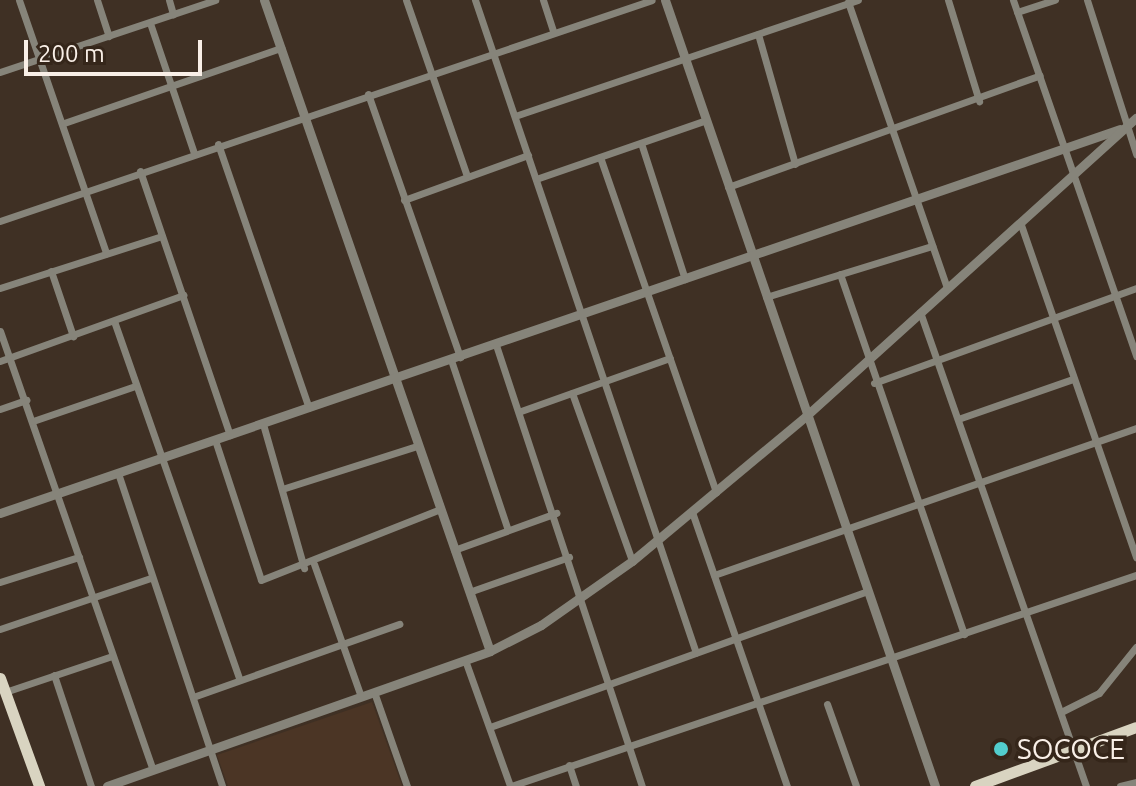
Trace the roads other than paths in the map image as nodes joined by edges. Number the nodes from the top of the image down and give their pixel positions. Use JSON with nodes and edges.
{"nodes":[{"id":1,"x":19,"y":0,"type":"edge"},
{"id":2,"x":97,"y":0,"type":"edge"},
{"id":3,"x":169,"y":0,"type":"edge"},
{"id":4,"x":215,"y":0,"type":"edge"},
{"id":5,"x":264,"y":0,"type":"edge"},
{"id":6,"x":406,"y":0,"type":"edge"},
{"id":7,"x":475,"y":0,"type":"edge"},
{"id":8,"x":543,"y":0,"type":"edge"},
{"id":9,"x":652,"y":0,"type":"edge"},
{"id":10,"x":665,"y":0,"type":"edge"},
{"id":11,"x":858,"y":0,"type":"edge"},
{"id":12,"x":948,"y":0,"type":"edge"},
{"id":13,"x":1013,"y":0,"type":"edge"},
{"id":14,"x":1055,"y":0,"type":"edge"},
{"id":15,"x":1087,"y":0,"type":"edge"},
{"id":16,"x":848,"y":2,"type":"edge"},
{"id":17,"x":1017,"y":12,"type":"junction"},
{"id":18,"x":173,"y":14,"type":"junction"},
{"id":19,"x":150,"y":23,"type":"junction"},
{"id":20,"x":553,"y":31,"type":"junction"},
{"id":21,"x":758,"y":34,"type":"junction"},
{"id":22,"x":109,"y":36,"type":"junction"},
{"id":23,"x":281,"y":48,"type":"junction"},
{"id":24,"x":493,"y":52,"type":"junction"},
{"id":25,"x":40,"y":58,"type":"junction"},
{"id":26,"x":685,"y":59,"type":"junction"},
{"id":27,"x":0,"y":72,"type":"edge"},
{"id":28,"x":432,"y":72,"type":"junction"},
{"id":29,"x":1040,"y":75,"type":"junction"},
{"id":30,"x":170,"y":86,"type":"junction"},
{"id":31,"x":368,"y":94,"type":"junction"},
{"id":32,"x":979,"y":101,"type":"junction"},
{"id":33,"x":304,"y":115,"type":"junction"},
{"id":34,"x":515,"y":116,"type":"junction"},
{"id":35,"x":1136,"y":118,"type":"edge"},
{"id":36,"x":706,"y":120,"type":"junction"},
{"id":37,"x":64,"y":123,"type":"junction"},
{"id":38,"x":1127,"y":127,"type":"junction"},
{"id":39,"x":893,"y":130,"type":"junction"},
{"id":40,"x":641,"y":143,"type":"junction"},
{"id":41,"x":218,"y":144,"type":"junction"},
{"id":42,"x":1065,"y":148,"type":"junction"},
{"id":43,"x":194,"y":153,"type":"junction"},
{"id":44,"x":1136,"y":154,"type":"edge"},
{"id":45,"x":528,"y":155,"type":"junction"},
{"id":46,"x":600,"y":157,"type":"junction"},
{"id":47,"x":795,"y":164,"type":"junction"},
{"id":48,"x":140,"y":171,"type":"junction"},
{"id":49,"x":1073,"y":173,"type":"junction"},
{"id":50,"x":467,"y":176,"type":"junction"},
{"id":51,"x":536,"y":179,"type":"junction"},
{"id":52,"x":728,"y":187,"type":"junction"},
{"id":53,"x":87,"y":190,"type":"junction"},
{"id":54,"x":917,"y":199,"type":"junction"},
{"id":55,"x":404,"y":200,"type":"junction"},
{"id":56,"x":0,"y":221,"type":"edge"},
{"id":57,"x":1020,"y":222,"type":"junction"},
{"id":58,"x":162,"y":236,"type":"junction"},
{"id":59,"x":932,"y":246,"type":"junction"},
{"id":60,"x":106,"y":253,"type":"junction"},
{"id":61,"x":752,"y":256,"type":"junction"},
{"id":62,"x":51,"y":271,"type":"junction"},
{"id":63,"x":840,"y":274,"type":"junction"},
{"id":64,"x":685,"y":279,"type":"junction"},
{"id":65,"x":0,"y":288,"type":"edge"},
{"id":66,"x":947,"y":288,"type":"junction"},
{"id":67,"x":1136,"y":288,"type":"edge"},
{"id":68,"x":648,"y":292,"type":"junction"},
{"id":69,"x":183,"y":295,"type":"junction"},
{"id":70,"x":1115,"y":295,"type":"junction"},
{"id":71,"x":766,"y":297,"type":"junction"},
{"id":72,"x":920,"y":312,"type":"junction"},
{"id":73,"x":583,"y":315,"type":"junction"},
{"id":74,"x":1053,"y":319,"type":"junction"},
{"id":75,"x":114,"y":321,"type":"junction"},
{"id":76,"x":0,"y":331,"type":"edge"},
{"id":77,"x":73,"y":336,"type":"junction"},
{"id":78,"x":496,"y":345,"type":"junction"},
{"id":79,"x":1136,"y":356,"type":"edge"},
{"id":80,"x":11,"y":358,"type":"junction"},
{"id":81,"x":670,"y":358,"type":"junction"},
{"id":82,"x":455,"y":359,"type":"junction"},
{"id":83,"x":867,"y":360,"type":"junction"},
{"id":84,"x":0,"y":361,"type":"edge"},
{"id":85,"x":938,"y":361,"type":"junction"},
{"id":86,"x":1073,"y":379,"type":"junction"},
{"id":87,"x":394,"y":380,"type":"junction"},
{"id":88,"x":607,"y":381,"type":"junction"},
{"id":89,"x":874,"y":383,"type":"junction"},
{"id":90,"x":135,"y":386,"type":"junction"},
{"id":91,"x":572,"y":393,"type":"junction"},
{"id":92,"x":26,"y":400,"type":"junction"},
{"id":93,"x":309,"y":408,"type":"junction"},
{"id":94,"x":0,"y":409,"type":"edge"},
{"id":95,"x":521,"y":411,"type":"junction"},
{"id":96,"x":806,"y":416,"type":"junction"},
{"id":97,"x":958,"y":419,"type":"junction"},
{"id":98,"x":33,"y":421,"type":"junction"},
{"id":99,"x":263,"y":424,"type":"junction"},
{"id":100,"x":1136,"y":428,"type":"edge"},
{"id":101,"x":230,"y":435,"type":"junction"},
{"id":102,"x":215,"y":440,"type":"junction"},
{"id":103,"x":1095,"y":442,"type":"junction"},
{"id":104,"x":417,"y":446,"type":"junction"},
{"id":105,"x":163,"y":458,"type":"junction"},
{"id":106,"x":118,"y":473,"type":"junction"},
{"id":107,"x":980,"y":482,"type":"junction"},
{"id":108,"x":282,"y":489,"type":"junction"},
{"id":109,"x":716,"y":492,"type":"junction"},
{"id":110,"x":57,"y":493,"type":"junction"},
{"id":111,"x":916,"y":505,"type":"junction"},
{"id":112,"x":440,"y":509,"type":"junction"},
{"id":113,"x":692,"y":512,"type":"junction"},
{"id":114,"x":0,"y":513,"type":"edge"},
{"id":115,"x":556,"y":513,"type":"junction"},
{"id":116,"x":845,"y":529,"type":"junction"},
{"id":117,"x":508,"y":530,"type":"junction"},
{"id":118,"x":661,"y":537,"type":"junction"},
{"id":119,"x":454,"y":550,"type":"junction"},
{"id":120,"x":79,"y":557,"type":"junction"},
{"id":121,"x":569,"y":557,"type":"junction"},
{"id":122,"x":1136,"y":557,"type":"edge"},
{"id":123,"x":632,"y":561,"type":"junction"},
{"id":124,"x":314,"y":564,"type":"junction"},
{"id":125,"x":304,"y":568,"type":"junction"},
{"id":126,"x":714,"y":575,"type":"junction"},
{"id":127,"x":1136,"y":575,"type":"edge"},
{"id":128,"x":151,"y":578,"type":"junction"},
{"id":129,"x":0,"y":582,"type":"edge"},
{"id":130,"x":469,"y":592,"type":"junction"},
{"id":131,"x":866,"y":592,"type":"junction"},
{"id":132,"x":584,"y":597,"type":"junction"},
{"id":133,"x":92,"y":599,"type":"junction"},
{"id":134,"x":1026,"y":613,"type":"junction"},
{"id":135,"x":399,"y":624,"type":"dead end"},
{"id":136,"x":0,"y":629,"type":"edge"},
{"id":137,"x":964,"y":634,"type":"junction"},
{"id":138,"x":735,"y":638,"type":"junction"},
{"id":139,"x":343,"y":644,"type":"junction"},
{"id":140,"x":1136,"y":647,"type":"edge"},
{"id":141,"x":490,"y":651,"type":"junction"},
{"id":142,"x":696,"y":653,"type":"junction"},
{"id":143,"x":112,"y":656,"type":"junction"},
{"id":144,"x":465,"y":660,"type":"junction"},
{"id":145,"x":890,"y":660,"type":"junction"},
{"id":146,"x":54,"y":675,"type":"junction"},
{"id":147,"x":0,"y":678,"type":"edge"},
{"id":148,"x":240,"y":680,"type":"junction"},
{"id":149,"x":609,"y":686,"type":"junction"},
{"id":150,"x":5,"y":692,"type":"junction"},
{"id":151,"x":374,"y":692,"type":"junction"},
{"id":152,"x":193,"y":697,"type":"junction"},
{"id":153,"x":361,"y":697,"type":"junction"},
{"id":154,"x":761,"y":704,"type":"junction"},
{"id":155,"x":827,"y":704,"type":"dead end"},
{"id":156,"x":1061,"y":712,"type":"junction"},
{"id":157,"x":490,"y":727,"type":"junction"},
{"id":158,"x":1136,"y":727,"type":"edge"},
{"id":159,"x":628,"y":745,"type":"junction"},
{"id":160,"x":1073,"y":749,"type":"junction"},
{"id":161,"x":210,"y":750,"type":"junction"},
{"id":162,"x":569,"y":765,"type":"junction"},
{"id":163,"x":153,"y":770,"type":"junction"},
{"id":164,"x":1136,"y":782,"type":"edge"},
{"id":165,"x":514,"y":785,"type":"edge"},
{"id":166,"x":39,"y":786,"type":"edge"},
{"id":167,"x":91,"y":786,"type":"edge"},
{"id":168,"x":107,"y":786,"type":"edge"},
{"id":169,"x":222,"y":786,"type":"edge"},
{"id":170,"x":407,"y":786,"type":"edge"},
{"id":171,"x":576,"y":786,"type":"edge"},
{"id":172,"x":642,"y":786,"type":"edge"},
{"id":173,"x":787,"y":786,"type":"edge"},
{"id":174,"x":856,"y":786,"type":"edge"},
{"id":175,"x":935,"y":786,"type":"edge"},
{"id":176,"x":975,"y":786,"type":"edge"},
{"id":177,"x":1086,"y":786,"type":"edge"},
{"id":178,"x":1120,"y":786,"type":"edge"}],
"edges":[{"from":1,"to":25,"type":"street"},
{"from":2,"to":22,"type":"street"},
{"from":3,"to":18,"type":"street"},
{"from":4,"to":18,"type":"street"},
{"from":5,"to":23,"type":"street"},
{"from":6,"to":28,"type":"street"},
{"from":7,"to":24,"type":"street"},
{"from":8,"to":20,"type":"street"},
{"from":9,"to":20,"type":"street"},
{"from":10,"to":26,"type":"street"},
{"from":11,"to":16,"type":"street"},
{"from":12,"to":32,"type":"street"},
{"from":13,"to":17,"type":"street"},
{"from":14,"to":17,"type":"street"},
{"from":15,"to":38,"type":"street"},
{"from":16,"to":21,"type":"street"},
{"from":16,"to":39,"type":"street"},
{"from":17,"to":29,"type":"street"},
{"from":18,"to":19,"type":"street"},
{"from":19,"to":22,"type":"street"},
{"from":19,"to":30,"type":"street"},
{"from":20,"to":24,"type":"street"},
{"from":21,"to":26,"type":"street"},
{"from":21,"to":47,"type":"street"},
{"from":22,"to":25,"type":"street"},
{"from":23,"to":30,"type":"street"},
{"from":23,"to":33,"type":"street"},
{"from":24,"to":28,"type":"street"},
{"from":24,"to":34,"type":"street"},
{"from":25,"to":27,"type":"street"},
{"from":25,"to":37,"type":"street"},
{"from":26,"to":34,"type":"street"},
{"from":26,"to":36,"type":"street"},
{"from":28,"to":31,"type":"street"},
{"from":28,"to":50,"type":"street"},
{"from":29,"to":32,"type":"street"},
{"from":29,"to":42,"type":"street"},
{"from":30,"to":37,"type":"street"},
{"from":30,"to":43,"type":"street"},
{"from":31,"to":33,"type":"street"},
{"from":31,"to":55,"type":"street"},
{"from":32,"to":39,"type":"street"},
{"from":33,"to":41,"type":"street"},
{"from":33,"to":87,"type":"street"},
{"from":34,"to":45,"type":"street"},
{"from":35,"to":38,"type":"street"},
{"from":36,"to":40,"type":"street"},
{"from":36,"to":52,"type":"street"},
{"from":37,"to":53,"type":"street"},
{"from":38,"to":42,"type":"street"},
{"from":38,"to":44,"type":"street"},
{"from":38,"to":49,"type":"street"},
{"from":39,"to":47,"type":"street"},
{"from":39,"to":54,"type":"street"},
{"from":40,"to":46,"type":"street"},
{"from":40,"to":64,"type":"street"},
{"from":41,"to":43,"type":"street"},
{"from":41,"to":93,"type":"street"},
{"from":42,"to":49,"type":"street"},
{"from":42,"to":54,"type":"street"},
{"from":43,"to":48,"type":"street"},
{"from":45,"to":50,"type":"street"},
{"from":45,"to":51,"type":"street"},
{"from":46,"to":51,"type":"street"},
{"from":46,"to":68,"type":"street"},
{"from":47,"to":52,"type":"street"},
{"from":48,"to":53,"type":"street"},
{"from":48,"to":58,"type":"street"},
{"from":49,"to":57,"type":"street"},
{"from":49,"to":70,"type":"street"},
{"from":50,"to":55,"type":"street"},
{"from":51,"to":73,"type":"street"},
{"from":52,"to":61,"type":"street"},
{"from":53,"to":56,"type":"street"},
{"from":53,"to":60,"type":"street"},
{"from":54,"to":59,"type":"street"},
{"from":54,"to":61,"type":"street"},
{"from":55,"to":82,"type":"street"},
{"from":57,"to":66,"type":"street"},
{"from":57,"to":74,"type":"street"},
{"from":58,"to":60,"type":"street"},
{"from":58,"to":69,"type":"street"},
{"from":59,"to":63,"type":"street"},
{"from":59,"to":66,"type":"street"},
{"from":60,"to":62,"type":"street"},
{"from":61,"to":64,"type":"street"},
{"from":61,"to":71,"type":"street"},
{"from":62,"to":65,"type":"street"},
{"from":62,"to":77,"type":"street"},
{"from":63,"to":71,"type":"street"},
{"from":63,"to":83,"type":"street"},
{"from":64,"to":68,"type":"street"},
{"from":66,"to":72,"type":"street"},
{"from":67,"to":70,"type":"street"},
{"from":68,"to":73,"type":"street"},
{"from":68,"to":81,"type":"street"},
{"from":69,"to":75,"type":"street"},
{"from":69,"to":101,"type":"street"},
{"from":70,"to":74,"type":"street"},
{"from":70,"to":79,"type":"street"},
{"from":71,"to":96,"type":"street"},
{"from":72,"to":83,"type":"street"},
{"from":72,"to":85,"type":"street"},
{"from":73,"to":78,"type":"street"},
{"from":73,"to":88,"type":"street"},
{"from":74,"to":85,"type":"street"},
{"from":74,"to":86,"type":"street"},
{"from":75,"to":77,"type":"street"},
{"from":75,"to":90,"type":"street"},
{"from":76,"to":80,"type":"street"},
{"from":77,"to":80,"type":"street"},
{"from":78,"to":82,"type":"street"},
{"from":78,"to":95,"type":"street"},
{"from":80,"to":84,"type":"street"},
{"from":80,"to":92,"type":"street"},
{"from":81,"to":88,"type":"street"},
{"from":81,"to":109,"type":"street"},
{"from":82,"to":87,"type":"street"},
{"from":82,"to":117,"type":"street"},
{"from":83,"to":89,"type":"street"},
{"from":83,"to":96,"type":"street"},
{"from":85,"to":89,"type":"street"},
{"from":85,"to":97,"type":"street"},
{"from":86,"to":97,"type":"street"},
{"from":86,"to":103,"type":"street"},
{"from":87,"to":93,"type":"street"},
{"from":87,"to":104,"type":"street"},
{"from":88,"to":91,"type":"street"},
{"from":88,"to":118,"type":"street"},
{"from":89,"to":111,"type":"street"},
{"from":90,"to":98,"type":"street"},
{"from":90,"to":105,"type":"street"},
{"from":91,"to":95,"type":"street"},
{"from":91,"to":123,"type":"street"},
{"from":92,"to":94,"type":"street"},
{"from":92,"to":98,"type":"street"},
{"from":93,"to":99,"type":"street"},
{"from":95,"to":115,"type":"street"},
{"from":96,"to":109,"type":"street"},
{"from":96,"to":116,"type":"street"},
{"from":97,"to":107,"type":"street"},
{"from":98,"to":110,"type":"street"},
{"from":99,"to":101,"type":"street"},
{"from":99,"to":108,"type":"street"},
{"from":100,"to":103,"type":"street"},
{"from":101,"to":102,"type":"street"},
{"from":102,"to":105,"type":"street"},
{"from":102,"to":125,"type":"street"},
{"from":103,"to":107,"type":"street"},
{"from":103,"to":122,"type":"street"},
{"from":104,"to":108,"type":"street"},
{"from":104,"to":112,"type":"street"},
{"from":105,"to":106,"type":"street"},
{"from":105,"to":148,"type":"street"},
{"from":106,"to":110,"type":"street"},
{"from":106,"to":128,"type":"street"},
{"from":107,"to":111,"type":"street"},
{"from":107,"to":134,"type":"street"},
{"from":108,"to":125,"type":"street"},
{"from":109,"to":113,"type":"street"},
{"from":110,"to":114,"type":"street"},
{"from":110,"to":120,"type":"street"},
{"from":111,"to":116,"type":"street"},
{"from":111,"to":137,"type":"street"},
{"from":112,"to":119,"type":"street"},
{"from":112,"to":124,"type":"street"},
{"from":113,"to":118,"type":"street"},
{"from":113,"to":126,"type":"street"},
{"from":115,"to":117,"type":"street"},
{"from":115,"to":121,"type":"street"},
{"from":116,"to":126,"type":"street"},
{"from":116,"to":131,"type":"street"},
{"from":117,"to":119,"type":"street"},
{"from":118,"to":123,"type":"street"},
{"from":118,"to":142,"type":"street"},
{"from":119,"to":130,"type":"street"},
{"from":120,"to":129,"type":"street"},
{"from":120,"to":133,"type":"street"},
{"from":121,"to":130,"type":"street"},
{"from":121,"to":132,"type":"street"},
{"from":123,"to":132,"type":"street"},
{"from":124,"to":125,"type":"street"},
{"from":124,"to":139,"type":"street"},
{"from":126,"to":138,"type":"street"},
{"from":127,"to":134,"type":"street"},
{"from":128,"to":133,"type":"street"},
{"from":128,"to":152,"type":"street"},
{"from":130,"to":141,"type":"street"},
{"from":131,"to":138,"type":"street"},
{"from":131,"to":145,"type":"street"},
{"from":132,"to":141,"type":"street"},
{"from":132,"to":149,"type":"street"},
{"from":133,"to":136,"type":"street"},
{"from":133,"to":143,"type":"street"},
{"from":134,"to":137,"type":"street"},
{"from":134,"to":156,"type":"street"},
{"from":135,"to":139,"type":"street"},
{"from":137,"to":145,"type":"street"},
{"from":138,"to":142,"type":"street"},
{"from":138,"to":154,"type":"street"},
{"from":139,"to":148,"type":"street"},
{"from":139,"to":153,"type":"street"},
{"from":140,"to":156,"type":"street"},
{"from":141,"to":144,"type":"street"},
{"from":142,"to":149,"type":"street"},
{"from":143,"to":146,"type":"street"},
{"from":143,"to":163,"type":"street"},
{"from":144,"to":151,"type":"street"},
{"from":144,"to":157,"type":"street"},
{"from":145,"to":154,"type":"street"},
{"from":145,"to":175,"type":"street"},
{"from":146,"to":150,"type":"street"},
{"from":146,"to":167,"type":"street"},
{"from":147,"to":150,"type":"main road"},
{"from":148,"to":152,"type":"street"},
{"from":149,"to":157,"type":"street"},
{"from":149,"to":159,"type":"street"},
{"from":150,"to":166,"type":"main road"},
{"from":151,"to":153,"type":"street"},
{"from":151,"to":170,"type":"street"},
{"from":152,"to":161,"type":"street"},
{"from":153,"to":161,"type":"street"},
{"from":154,"to":159,"type":"street"},
{"from":154,"to":173,"type":"street"},
{"from":155,"to":174,"type":"street"},
{"from":156,"to":160,"type":"street"},
{"from":157,"to":165,"type":"street"},
{"from":158,"to":160,"type":"main road"},
{"from":159,"to":162,"type":"street"},
{"from":159,"to":172,"type":"street"},
{"from":160,"to":176,"type":"main road"},
{"from":160,"to":177,"type":"street"},
{"from":161,"to":163,"type":"street"},
{"from":161,"to":169,"type":"street"},
{"from":162,"to":165,"type":"street"},
{"from":162,"to":171,"type":"street"},
{"from":163,"to":168,"type":"street"},
{"from":164,"to":178,"type":"street"}]}
